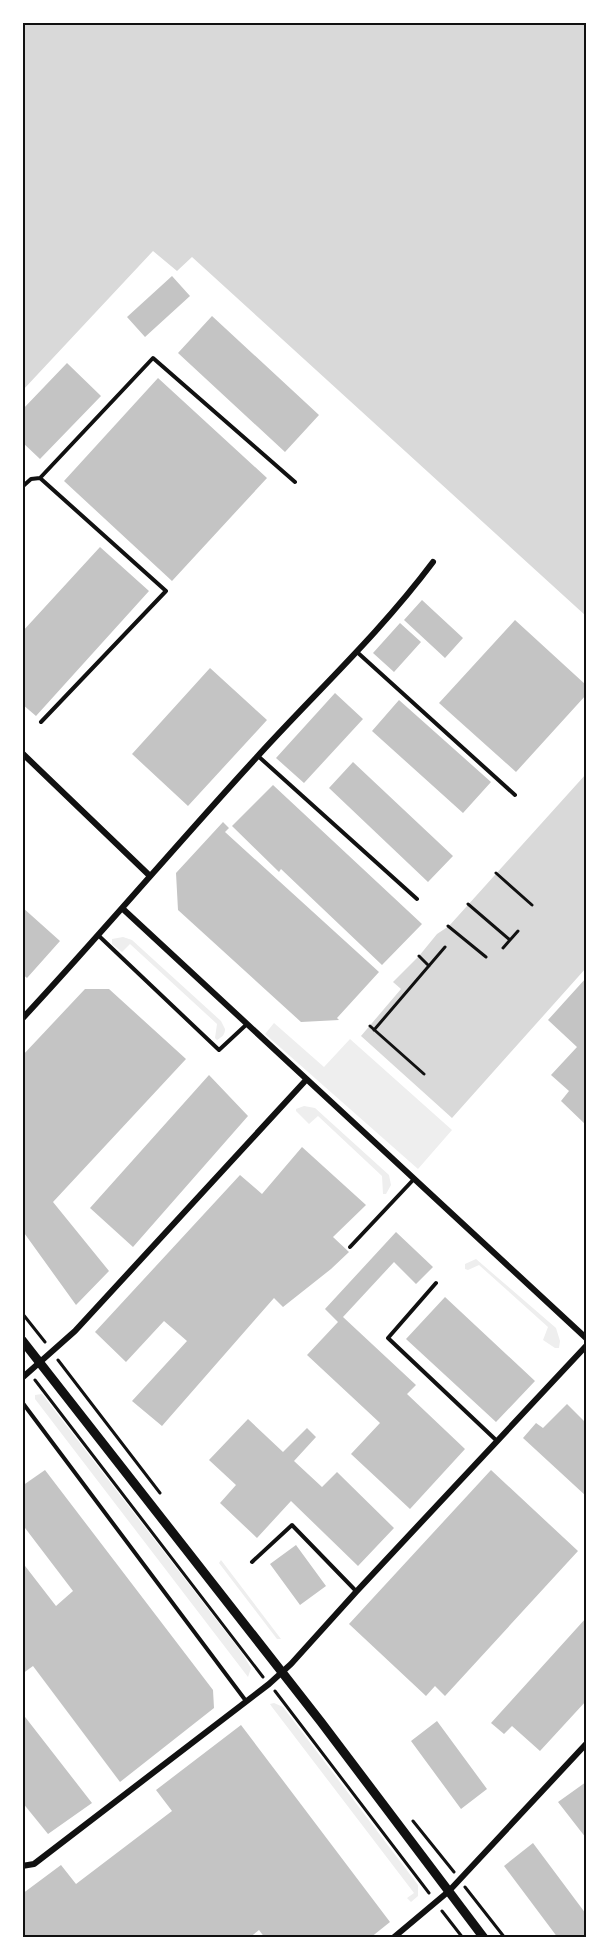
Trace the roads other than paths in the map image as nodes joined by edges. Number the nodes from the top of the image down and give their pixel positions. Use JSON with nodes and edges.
{"nodes":[{"id":1,"x":40,"y":478,"type":"junction"},
{"id":2,"x":295,"y":482,"type":"dead end"},
{"id":3,"x":22,"y":487,"type":"edge"},
{"id":4,"x":432,"y":562,"type":"dead end"},
{"id":5,"x":357,"y":652,"type":"junction"},
{"id":6,"x":41,"y":722,"type":"dead end"},
{"id":7,"x":22,"y":753,"type":"edge"},
{"id":8,"x":258,"y":756,"type":"junction"},
{"id":9,"x":515,"y":795,"type":"dead end"},
{"id":10,"x":150,"y":876,"type":"junction"},
{"id":11,"x":417,"y":899,"type":"dead end"},
{"id":12,"x":123,"y":909,"type":"junction"},
{"id":13,"x":99,"y":936,"type":"junction"},
{"id":14,"x":22,"y":1019,"type":"edge"},
{"id":15,"x":247,"y":1024,"type":"junction"},
{"id":16,"x":306,"y":1080,"type":"junction"},
{"id":17,"x":414,"y":1179,"type":"junction"},
{"id":18,"x":350,"y":1247,"type":"dead end"},
{"id":19,"x":436,"y":1283,"type":"dead end"},
{"id":20,"x":586,"y":1338,"type":"edge"},
{"id":21,"x":22,"y":1340,"type":"edge"},
{"id":22,"x":586,"y":1346,"type":"edge"},
{"id":23,"x":40,"y":1363,"type":"junction"},
{"id":24,"x":22,"y":1378,"type":"edge"},
{"id":25,"x":22,"y":1402,"type":"edge"},
{"id":26,"x":497,"y":1441,"type":"junction"},
{"id":27,"x":252,"y":1562,"type":"dead end"},
{"id":28,"x":357,"y":1592,"type":"junction"},
{"id":29,"x":281,"y":1673,"type":"junction"},
{"id":30,"x":246,"y":1701,"type":"junction"},
{"id":31,"x":586,"y":1744,"type":"edge"},
{"id":32,"x":22,"y":1866,"type":"edge"},
{"id":33,"x":449,"y":1892,"type":"junction"},
{"id":34,"x":393,"y":1938,"type":"edge"},
{"id":35,"x":484,"y":1938,"type":"edge"}],
"edges":[{"from":1,"to":2,"type":"lane"},
{"from":1,"to":3,"type":"lane"},
{"from":1,"to":6,"type":"lane"},
{"from":4,"to":5,"type":"street"},
{"from":5,"to":8,"type":"street"},
{"from":5,"to":9,"type":"lane"},
{"from":7,"to":10,"type":"street"},
{"from":8,"to":10,"type":"street"},
{"from":8,"to":11,"type":"lane"},
{"from":10,"to":12,"type":"street"},
{"from":12,"to":13,"type":"street"},
{"from":12,"to":15,"type":"street"},
{"from":13,"to":14,"type":"street"},
{"from":13,"to":15,"type":"lane"},
{"from":15,"to":16,"type":"street"},
{"from":16,"to":17,"type":"street"},
{"from":16,"to":23,"type":"street"},
{"from":17,"to":18,"type":"lane"},
{"from":17,"to":20,"type":"street"},
{"from":19,"to":26,"type":"lane"},
{"from":21,"to":23,"type":"street"},
{"from":22,"to":26,"type":"street"},
{"from":23,"to":24,"type":"street"},
{"from":23,"to":29,"type":"street"},
{"from":25,"to":30,"type":"lane"},
{"from":26,"to":28,"type":"street"},
{"from":27,"to":28,"type":"lane"},
{"from":28,"to":29,"type":"street"},
{"from":29,"to":30,"type":"street"},
{"from":29,"to":33,"type":"street"},
{"from":30,"to":32,"type":"street"},
{"from":31,"to":33,"type":"street"},
{"from":33,"to":34,"type":"street"},
{"from":33,"to":35,"type":"street"}]}
